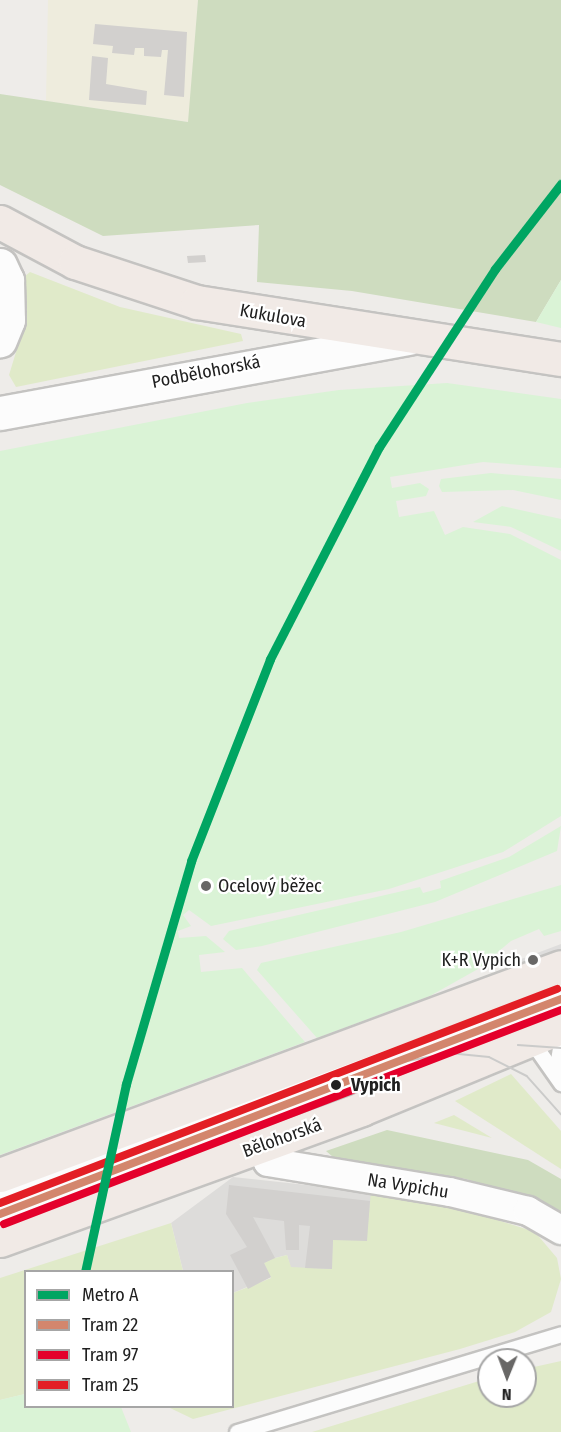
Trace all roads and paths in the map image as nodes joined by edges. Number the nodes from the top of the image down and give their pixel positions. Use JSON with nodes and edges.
{"nodes":[{"id":1,"x":0,"y":222,"type":"edge"},
{"id":2,"x":0,"y":266,"type":"edge"},
{"id":3,"x":414,"y":337,"type":"junction"},
{"id":4,"x":0,"y":340,"type":"edge"},
{"id":5,"x":561,"y":358,"type":"edge"},
{"id":6,"x":0,"y":413,"type":"edge"},
{"id":7,"x":561,"y":967,"type":"edge"},
{"id":8,"x":561,"y":987,"type":"edge"},
{"id":9,"x":561,"y":999,"type":"edge"},
{"id":10,"x":561,"y":1027,"type":"edge"},
{"id":11,"x":457,"y":1039,"type":"junction"},
{"id":12,"x":561,"y":1041,"type":"edge"},
{"id":13,"x":518,"y":1045,"type":"junction"},
{"id":14,"x":393,"y":1050,"type":"junction"},
{"id":15,"x":560,"y":1081,"type":"edge"},
{"id":16,"x":261,"y":1145,"type":"junction"},
{"id":17,"x":0,"y":1175,"type":"edge"},
{"id":18,"x":0,"y":1193,"type":"edge"},
{"id":19,"x":0,"y":1214,"type":"edge"},
{"id":20,"x":561,"y":1230,"type":"edge"},
{"id":21,"x":0,"y":1240,"type":"edge"},
{"id":22,"x":561,"y":1334,"type":"edge"},
{"id":23,"x":237,"y":1432,"type":"edge"}],
"edges":[{"from":1,"to":3,"type":"main road","name":"Kukulova"},
{"from":2,"to":4,"type":"street"},
{"from":3,"to":5,"type":"main road","name":"Kukulova"},
{"from":3,"to":6,"type":"street","name":"Podbělohorská"},
{"from":7,"to":17,"type":"main road"},
{"from":8,"to":14,"type":"lane"},
{"from":9,"to":11,"type":"lane"},
{"from":10,"to":13,"type":"main road","name":"Bělohorská"},
{"from":11,"to":13,"type":"lane"},
{"from":11,"to":14,"type":"lane"},
{"from":11,"to":19,"type":"lane"},
{"from":12,"to":15,"type":"lane"},
{"from":13,"to":15,"type":"lane"},
{"from":13,"to":16,"type":"main road","name":"Bělohorská"},
{"from":14,"to":18,"type":"lane"},
{"from":16,"to":20,"type":"street","name":"Na Vypichu"},
{"from":16,"to":21,"type":"main road","name":"Bělohorská"},
{"from":22,"to":23,"type":"lane"}]}
